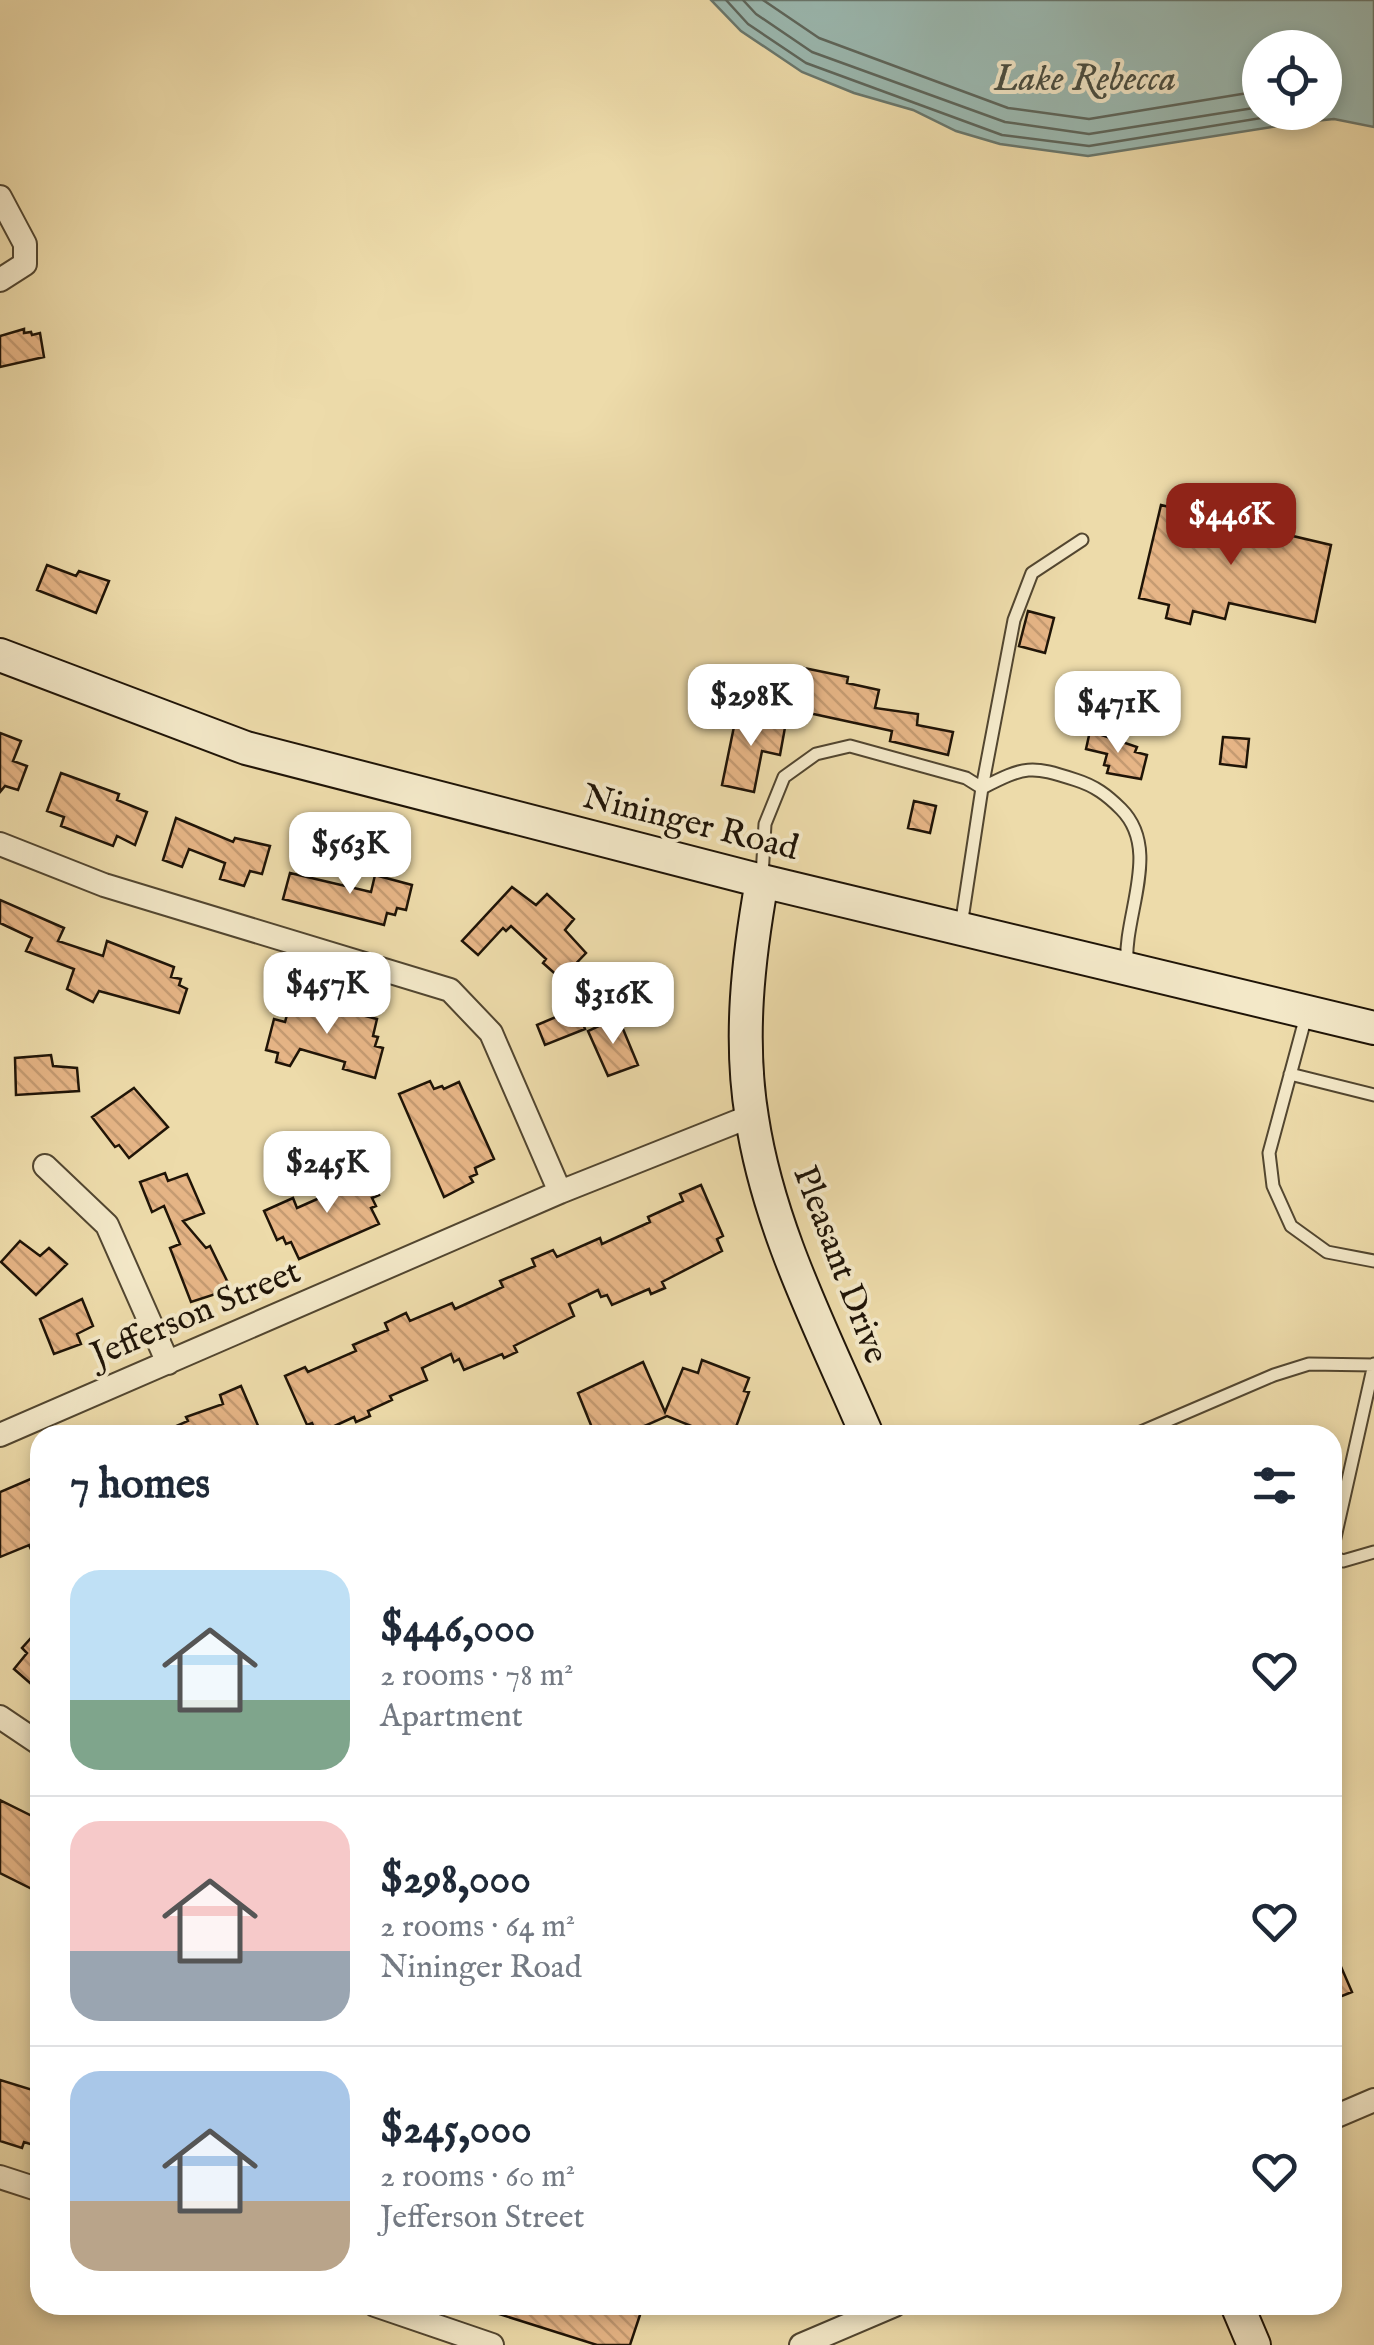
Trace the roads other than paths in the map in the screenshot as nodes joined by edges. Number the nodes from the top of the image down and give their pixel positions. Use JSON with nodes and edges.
{"nodes":[{"id":1,"x":0,"y":196,"type":"edge"},
{"id":2,"x":0,"y":280,"type":"edge"},
{"id":3,"x":1082,"y":540,"type":"dead end"},
{"id":4,"x":0,"y":655,"type":"edge"},
{"id":5,"x":982,"y":788,"type":"junction"},
{"id":6,"x":0,"y":844,"type":"edge"},
{"id":7,"x":762,"y":881,"type":"junction"},
{"id":8,"x":960,"y":929,"type":"junction"},
{"id":9,"x":1127,"y":969,"type":"junction"},
{"id":10,"x":1307,"y":1012,"type":"junction"},
{"id":11,"x":1374,"y":1028,"type":"edge"},
{"id":12,"x":1290,"y":1074,"type":"junction"},
{"id":13,"x":1374,"y":1094,"type":"edge"},
{"id":14,"x":751,"y":1116,"type":"junction"},
{"id":15,"x":45,"y":1166,"type":"dead end"},
{"id":16,"x":560,"y":1192,"type":"junction"},
{"id":17,"x":1374,"y":1261,"type":"edge"},
{"id":18,"x":168,"y":1363,"type":"junction"},
{"id":19,"x":1374,"y":1365,"type":"edge"},
{"id":20,"x":863,"y":1425,"type":"edge"},
{"id":21,"x":1157,"y":1425,"type":"edge"},
{"id":22,"x":0,"y":1435,"type":"edge"},
{"id":23,"x":1342,"y":1509,"type":"edge"},
{"id":24,"x":1374,"y":1552,"type":"edge"},
{"id":25,"x":1342,"y":1560,"type":"edge"},
{"id":26,"x":0,"y":1717,"type":"edge"},
{"id":27,"x":30,"y":1737,"type":"edge"},
{"id":28,"x":1374,"y":2100,"type":"edge"},
{"id":29,"x":1342,"y":2114,"type":"edge"},
{"id":30,"x":0,"y":2176,"type":"edge"},
{"id":31,"x":30,"y":2186,"type":"edge"},
{"id":32,"x":404,"y":2315,"type":"edge"},
{"id":33,"x":872,"y":2315,"type":"edge"},
{"id":34,"x":1241,"y":2315,"type":"edge"},
{"id":35,"x":492,"y":2345,"type":"edge"},
{"id":36,"x":801,"y":2345,"type":"edge"},
{"id":37,"x":1254,"y":2345,"type":"edge"}],
"edges":[{"from":1,"to":2,"type":"street"},
{"from":3,"to":5,"type":"lane"},
{"from":4,"to":7,"type":"street","name":"Nininger Road"},
{"from":5,"to":7,"type":"lane"},
{"from":5,"to":8,"type":"lane"},
{"from":5,"to":9,"type":"lane"},
{"from":6,"to":16,"type":"street"},
{"from":7,"to":8,"type":"street","name":"Nininger Road"},
{"from":7,"to":14,"type":"street","name":"Pleasant Drive"},
{"from":8,"to":9,"type":"street","name":"Nininger Road"},
{"from":9,"to":10,"type":"street","name":"Nininger Road"},
{"from":10,"to":11,"type":"street","name":"Nininger Road"},
{"from":10,"to":12,"type":"lane"},
{"from":12,"to":13,"type":"lane"},
{"from":12,"to":17,"type":"lane"},
{"from":14,"to":16,"type":"street","name":"Jefferson Street"},
{"from":14,"to":20,"type":"street","name":"Pleasant Drive"},
{"from":15,"to":18,"type":"street"},
{"from":16,"to":18,"type":"street","name":"Jefferson Street"},
{"from":18,"to":22,"type":"street","name":"Jefferson Street"},
{"from":19,"to":21,"type":"lane"},
{"from":19,"to":23,"type":"lane"},
{"from":24,"to":25,"type":"lane"},
{"from":26,"to":27,"type":"street"},
{"from":28,"to":29,"type":"street"},
{"from":30,"to":31,"type":"street"},
{"from":32,"to":35,"type":"street"},
{"from":33,"to":36,"type":"street"},
{"from":34,"to":37,"type":"street"}]}
